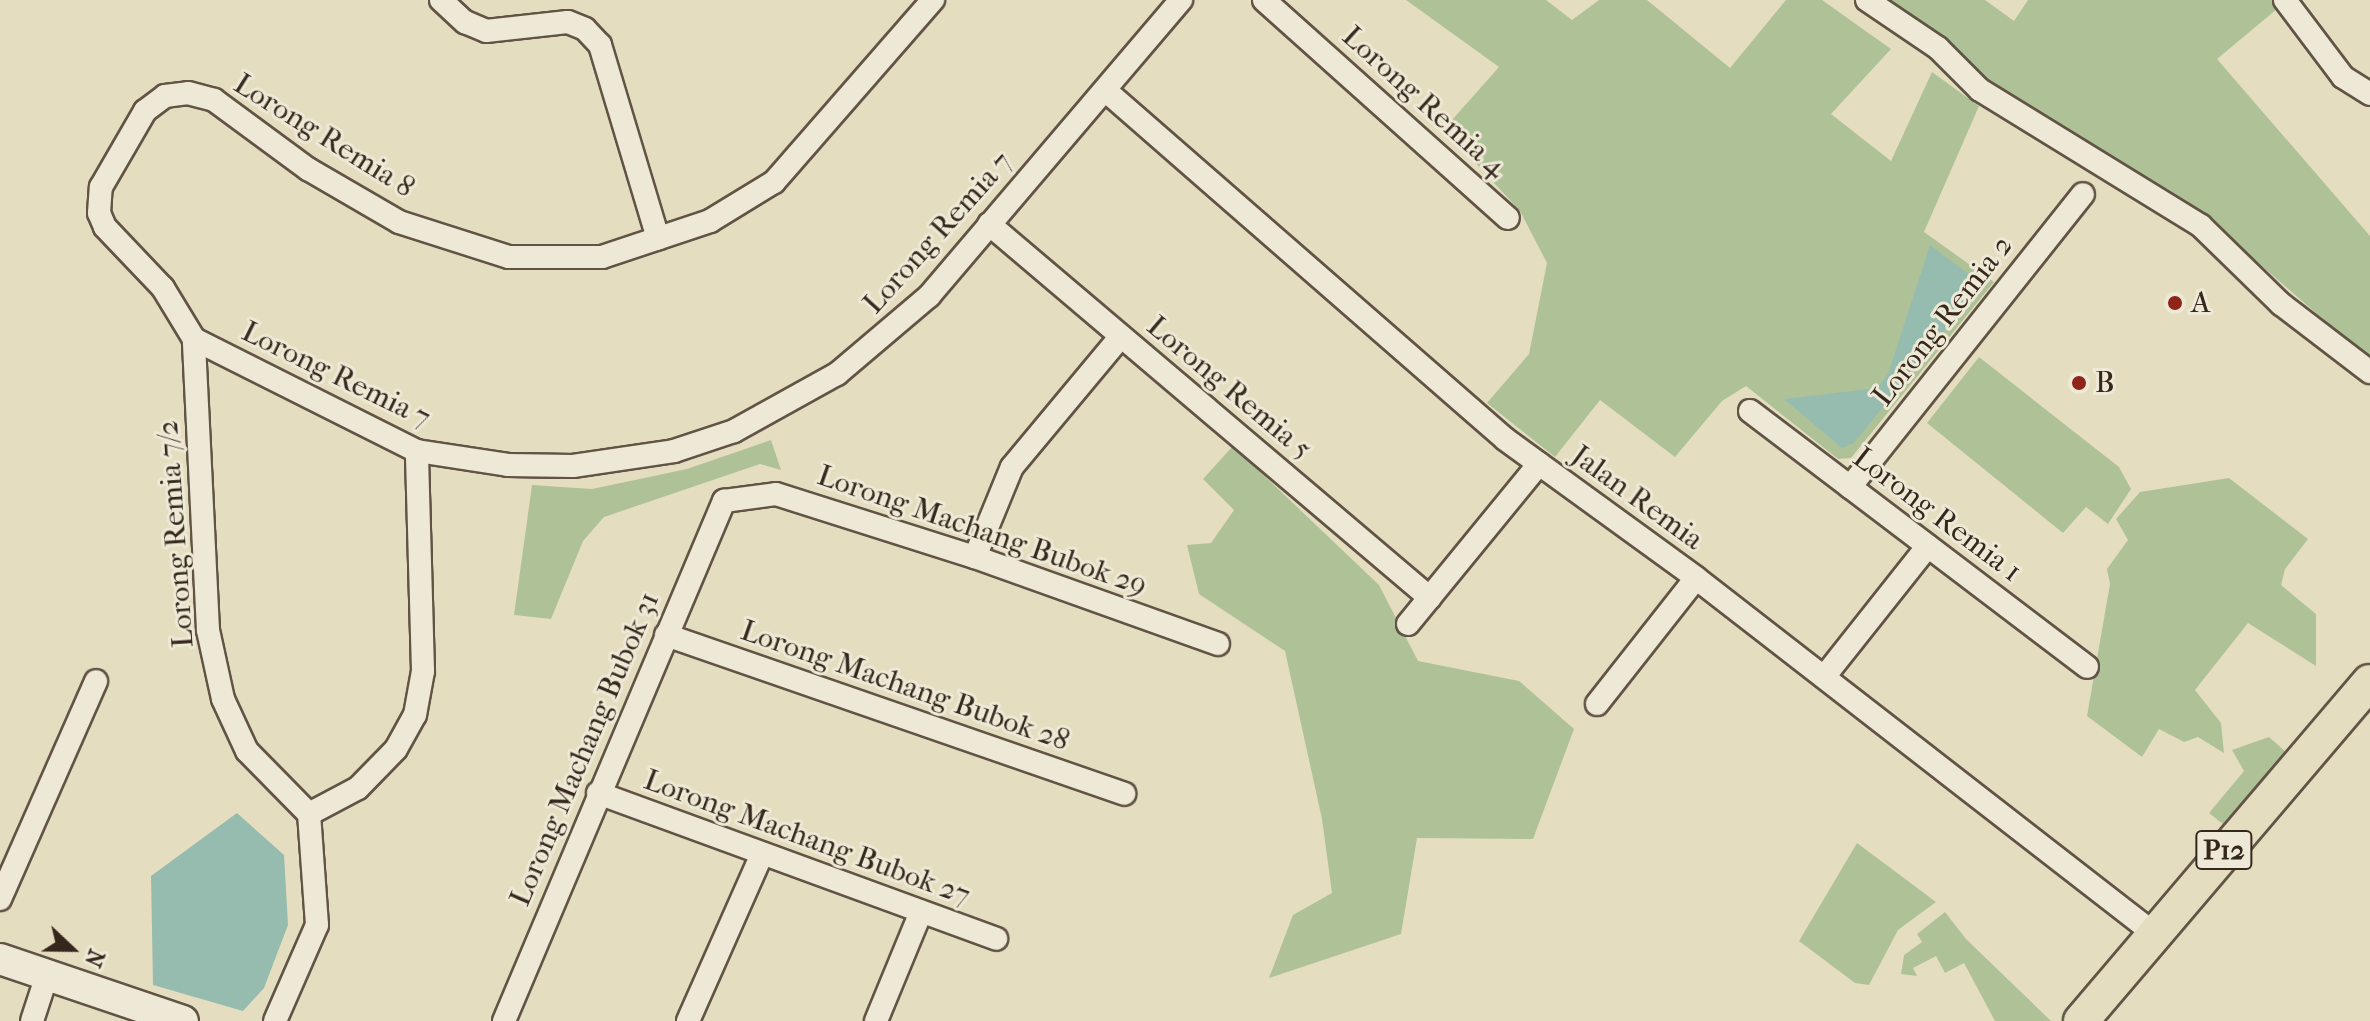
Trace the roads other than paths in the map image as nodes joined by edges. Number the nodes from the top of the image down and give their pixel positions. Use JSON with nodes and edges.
{"nodes":[{"id":1,"x":441,"y":0,"type":"edge"},
{"id":2,"x":933,"y":0,"type":"edge"},
{"id":3,"x":1181,"y":0,"type":"edge"},
{"id":4,"x":1264,"y":0,"type":"edge"},
{"id":5,"x":1867,"y":0,"type":"edge"},
{"id":6,"x":2285,"y":0,"type":"edge"},
{"id":7,"x":1105,"y":90,"type":"junction"},
{"id":8,"x":2370,"y":94,"type":"edge"},
{"id":9,"x":2083,"y":194,"type":"dead end"},
{"id":10,"x":1508,"y":218,"type":"dead end"},
{"id":11,"x":989,"y":224,"type":"junction"},
{"id":12,"x":658,"y":238,"type":"junction"},
{"id":13,"x":1121,"y":336,"type":"junction"},
{"id":14,"x":194,"y":339,"type":"junction"},
{"id":15,"x":2370,"y":372,"type":"edge"},
{"id":16,"x":1750,"y":411,"type":"dead end"},
{"id":17,"x":417,"y":451,"type":"junction"},
{"id":18,"x":1539,"y":464,"type":"junction"},
{"id":19,"x":1850,"y":487,"type":"junction"},
{"id":20,"x":724,"y":501,"type":"joint"},
{"id":21,"x":1928,"y":546,"type":"junction"},
{"id":22,"x":975,"y":557,"type":"junction"},
{"id":23,"x":1696,"y":578,"type":"junction"},
{"id":24,"x":1430,"y":598,"type":"junction"},
{"id":25,"x":1408,"y":624,"type":"dead end"},
{"id":26,"x":666,"y":635,"type":"junction"},
{"id":27,"x":1218,"y":644,"type":"dead end"},
{"id":28,"x":2087,"y":667,"type":"dead end"},
{"id":29,"x":1824,"y":677,"type":"junction"},
{"id":30,"x":96,"y":681,"type":"dead end"},
{"id":31,"x":2370,"y":682,"type":"edge"},
{"id":32,"x":1597,"y":704,"type":"dead end"},
{"id":33,"x":598,"y":793,"type":"junction"},
{"id":34,"x":1124,"y":794,"type":"dead end"},
{"id":35,"x":309,"y":814,"type":"junction"},
{"id":36,"x":762,"y":854,"type":"junction"},
{"id":37,"x":0,"y":899,"type":"edge"},
{"id":38,"x":921,"y":912,"type":"junction"},
{"id":39,"x":2152,"y":932,"type":"junction"},
{"id":40,"x":996,"y":939,"type":"dead end"},
{"id":41,"x":0,"y":959,"type":"edge"},
{"id":42,"x":47,"y":975,"type":"junction"},
{"id":43,"x":32,"y":1021,"type":"edge"},
{"id":44,"x":183,"y":1021,"type":"edge"},
{"id":45,"x":275,"y":1021,"type":"edge"},
{"id":46,"x":504,"y":1021,"type":"edge"},
{"id":47,"x":688,"y":1021,"type":"edge"},
{"id":48,"x":876,"y":1021,"type":"edge"},
{"id":49,"x":2081,"y":1021,"type":"edge"}],
"edges":[{"from":1,"to":12,"type":"street"},
{"from":2,"to":12,"type":"street","name":"Lorong Remia 8"},
{"from":3,"to":7,"type":"street","name":"Lorong Remia 7"},
{"from":4,"to":10,"type":"street","name":"Lorong Remia 4"},
{"from":5,"to":15,"type":"street"},
{"from":6,"to":8,"type":"street"},
{"from":7,"to":11,"type":"street","name":"Lorong Remia 7"},
{"from":7,"to":18,"type":"street","name":"Jalan Remia"},
{"from":9,"to":19,"type":"street","name":"Lorong Remia 2"},
{"from":11,"to":13,"type":"street","name":"Lorong Remia 5"},
{"from":11,"to":17,"type":"street","name":"Lorong Remia 7"},
{"from":12,"to":14,"type":"street","name":"Lorong Remia 8"},
{"from":13,"to":22,"type":"street"},
{"from":13,"to":24,"type":"street","name":"Lorong Remia 5"},
{"from":14,"to":17,"type":"street","name":"Lorong Remia 7"},
{"from":14,"to":35,"type":"street","name":"Lorong Remia 7/2"},
{"from":16,"to":19,"type":"street","name":"Lorong Remia 1"},
{"from":17,"to":35,"type":"street"},
{"from":18,"to":23,"type":"street","name":"Jalan Remia"},
{"from":18,"to":24,"type":"street"},
{"from":19,"to":21,"type":"street","name":"Lorong Remia 1"},
{"from":20,"to":22,"type":"street","name":"Lorong Machang Bubok 29"},
{"from":20,"to":26,"type":"street","name":"Lorong Machang Bubok 31"},
{"from":21,"to":28,"type":"street","name":"Lorong Remia 1"},
{"from":21,"to":29,"type":"street"},
{"from":22,"to":27,"type":"street","name":"Lorong Machang Bubok 29"},
{"from":23,"to":29,"type":"street","name":"Jalan Remia"},
{"from":23,"to":32,"type":"street"},
{"from":24,"to":25,"type":"street"},
{"from":26,"to":33,"type":"street","name":"Lorong Machang Bubok 31"},
{"from":26,"to":34,"type":"street","name":"Lorong Machang Bubok 28"},
{"from":29,"to":39,"type":"street","name":"Jalan Remia"},
{"from":30,"to":37,"type":"street"},
{"from":31,"to":39,"type":"main road","number":"P12"},
{"from":33,"to":36,"type":"street","name":"Lorong Machang Bubok 27"},
{"from":33,"to":46,"type":"street","name":"Lorong Machang Bubok 31"},
{"from":35,"to":45,"type":"street"},
{"from":36,"to":38,"type":"street","name":"Lorong Machang Bubok 27"},
{"from":36,"to":47,"type":"street"},
{"from":38,"to":40,"type":"street","name":"Lorong Machang Bubok 27"},
{"from":38,"to":48,"type":"street"},
{"from":39,"to":49,"type":"main road","number":"P12"},
{"from":41,"to":42,"type":"street"},
{"from":42,"to":43,"type":"street"},
{"from":42,"to":44,"type":"street"}]}
